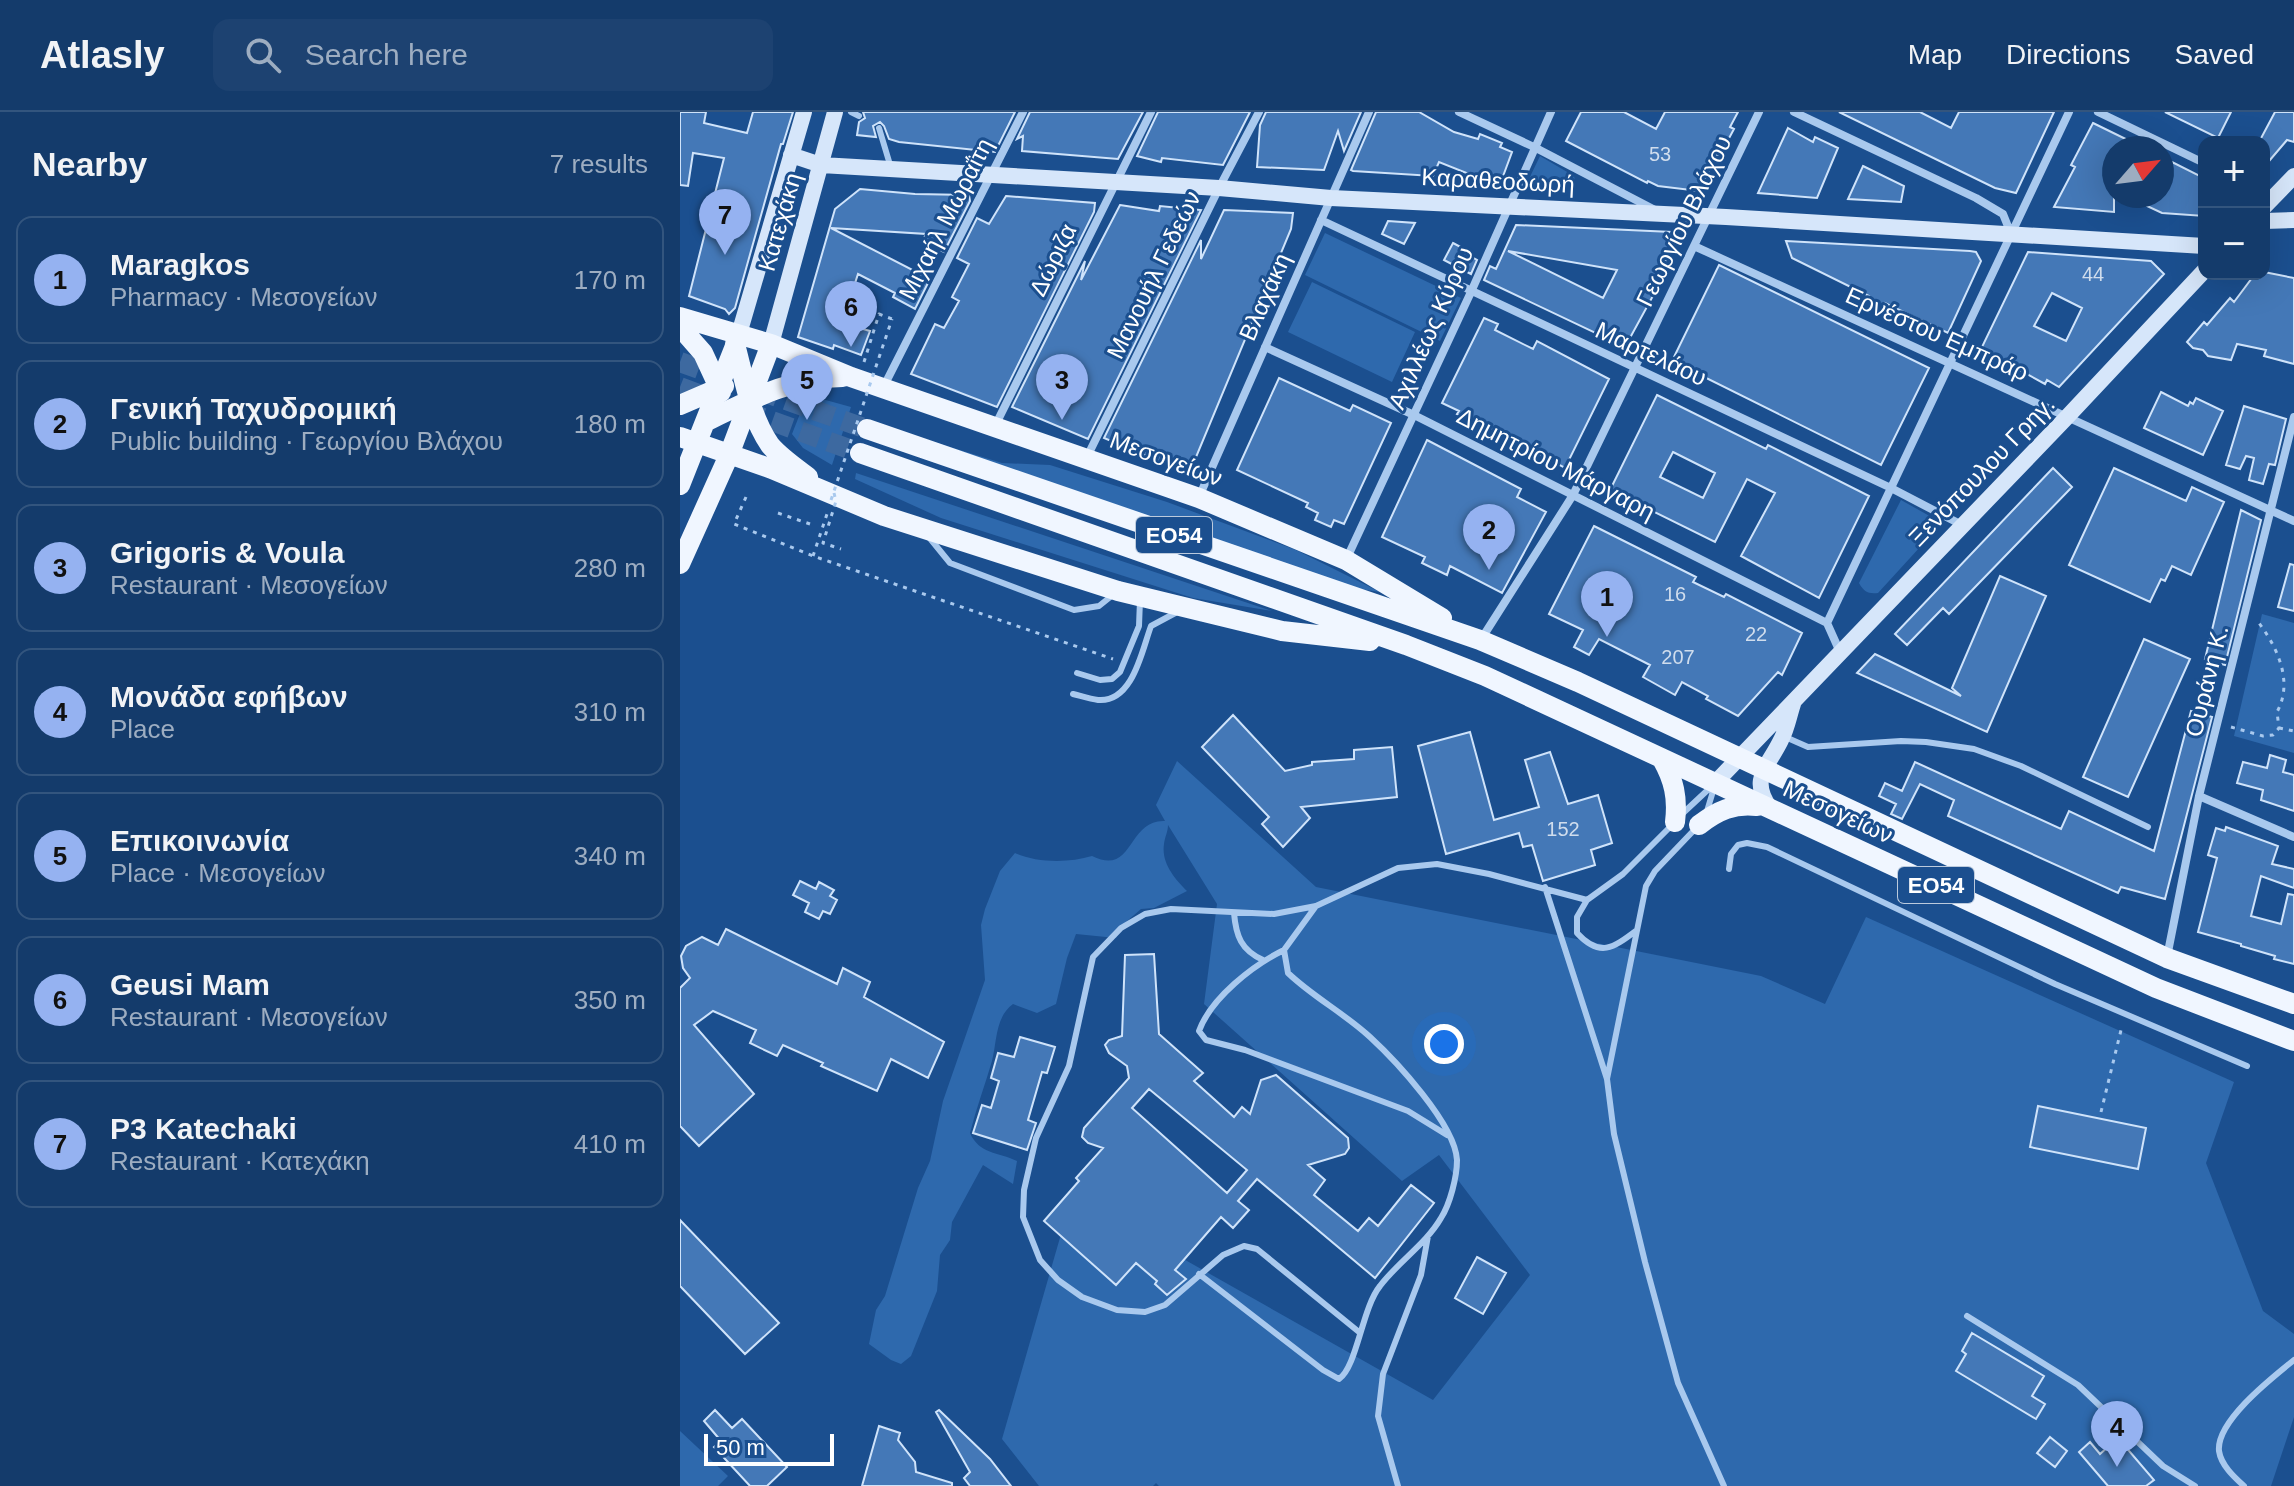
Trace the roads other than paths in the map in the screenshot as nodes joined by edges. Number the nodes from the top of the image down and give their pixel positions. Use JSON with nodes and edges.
{"nodes":[{"id":1,"x":804,"y":112,"type":"edge"},
{"id":2,"x":835,"y":112,"type":"edge"},
{"id":3,"x":851,"y":112,"type":"edge"},
{"id":4,"x":1023,"y":112,"type":"edge"},
{"id":5,"x":1151,"y":112,"type":"edge"},
{"id":6,"x":1259,"y":112,"type":"edge"},
{"id":7,"x":1369,"y":112,"type":"edge"},
{"id":8,"x":1459,"y":112,"type":"edge"},
{"id":9,"x":1551,"y":112,"type":"edge"},
{"id":10,"x":1759,"y":112,"type":"edge"},
{"id":11,"x":1794,"y":112,"type":"edge"},
{"id":12,"x":2069,"y":112,"type":"edge"},
{"id":13,"x":2098,"y":112,"type":"edge"},
{"id":14,"x":859,"y":116,"type":"dead end"},
{"id":15,"x":879,"y":128,"type":"dead end"},
{"id":16,"x":1534,"y":147,"type":"junction"},
{"id":17,"x":791,"y":155,"type":"junction"},
{"id":18,"x":2198,"y":160,"type":"edge"},
{"id":19,"x":821,"y":165,"type":"junction"},
{"id":20,"x":891,"y":168,"type":"junction"},
{"id":21,"x":992,"y":174,"type":"junction"},
{"id":22,"x":2294,"y":176,"type":"edge"},
{"id":23,"x":1114,"y":181,"type":"junction"},
{"id":24,"x":1219,"y":188,"type":"junction"},
{"id":25,"x":2270,"y":196,"type":"edge"},
{"id":26,"x":1331,"y":198,"type":"junction"},
{"id":27,"x":1507,"y":205,"type":"junction"},
{"id":28,"x":1663,"y":214,"type":"junction"},
{"id":29,"x":1708,"y":217,"type":"junction"},
{"id":30,"x":1321,"y":220,"type":"junction"},
{"id":31,"x":2294,"y":220,"type":"edge"},
{"id":32,"x":2270,"y":221,"type":"edge"},
{"id":33,"x":2011,"y":234,"type":"junction"},
{"id":34,"x":1694,"y":246,"type":"junction"},
{"id":35,"x":2198,"y":246,"type":"edge"},
{"id":36,"x":2198,"y":277,"type":"edge"},
{"id":37,"x":1471,"y":292,"type":"junction"},
{"id":38,"x":680,"y":317,"type":"edge"},
{"id":39,"x":680,"y":327,"type":"edge"},
{"id":40,"x":737,"y":339,"type":"junction"},
{"id":41,"x":771,"y":344,"type":"junction"},
{"id":42,"x":1265,"y":347,"type":"junction"},
{"id":43,"x":1949,"y":361,"type":"junction"},
{"id":44,"x":1635,"y":368,"type":"junction"},
{"id":45,"x":857,"y":370,"type":"junction"},
{"id":46,"x":753,"y":372,"type":"junction"},
{"id":47,"x":719,"y":388,"type":"junction"},
{"id":48,"x":884,"y":388,"type":"junction"},
{"id":49,"x":750,"y":400,"type":"junction"},
{"id":50,"x":680,"y":405,"type":"edge"},
{"id":51,"x":727,"y":411,"type":"junction"},
{"id":52,"x":1414,"y":415,"type":"junction"},
{"id":53,"x":2068,"y":416,"type":"junction"},
{"id":54,"x":2294,"y":417,"type":"edge"},
{"id":55,"x":707,"y":421,"type":"junction"},
{"id":56,"x":995,"y":427,"type":"junction"},
{"id":57,"x":867,"y":429,"type":"tunnel mouth"},
{"id":58,"x":689,"y":441,"type":"edge"},
{"id":59,"x":733,"y":447,"type":"junction"},
{"id":60,"x":860,"y":453,"type":"tunnel mouth"},
{"id":61,"x":1087,"y":457,"type":"junction"},
{"id":62,"x":680,"y":485,"type":"edge"},
{"id":63,"x":1891,"y":488,"type":"junction"},
{"id":64,"x":1573,"y":495,"type":"junction"},
{"id":65,"x":832,"y":496,"type":"junction"},
{"id":66,"x":1199,"y":498,"type":"junction"},
{"id":67,"x":2271,"y":510,"type":"junction"},
{"id":68,"x":2294,"y":521,"type":"edge"},
{"id":69,"x":1963,"y":525,"type":"junction"},
{"id":70,"x":923,"y":530,"type":"junction"},
{"id":71,"x":1346,"y":560,"type":"junction"},
{"id":72,"x":680,"y":564,"type":"edge"},
{"id":73,"x":1118,"y":591,"type":"junction"},
{"id":74,"x":1140,"y":596,"type":"junction"},
{"id":75,"x":1185,"y":608,"type":"junction"},
{"id":76,"x":1827,"y":623,"type":"junction"},
{"id":77,"x":1480,"y":640,"type":"junction"},
{"id":78,"x":1406,"y":645,"type":"junction"},
{"id":79,"x":1841,"y":653,"type":"junction"},
{"id":80,"x":1077,"y":673,"type":"dead end"},
{"id":81,"x":1073,"y":694,"type":"dead end"},
{"id":82,"x":1793,"y":703,"type":"junction"},
{"id":83,"x":1783,"y":736,"type":"junction"},
{"id":84,"x":1662,"y":759,"type":"junction"},
{"id":85,"x":1739,"y":759,"type":"junction"},
{"id":86,"x":1763,"y":770,"type":"junction"},
{"id":87,"x":1715,"y":783,"type":"junction"},
{"id":88,"x":2199,"y":796,"type":"junction"},
{"id":89,"x":1770,"y":808,"type":"junction"},
{"id":90,"x":1675,"y":822,"type":"junction"},
{"id":91,"x":1699,"y":825,"type":"junction"},
{"id":92,"x":2148,"y":827,"type":"dead end"},
{"id":93,"x":2294,"y":837,"type":"edge"},
{"id":94,"x":1729,"y":869,"type":"dead end"},
{"id":95,"x":1545,"y":887,"type":"junction"},
{"id":96,"x":1587,"y":900,"type":"junction"},
{"id":97,"x":1316,"y":906,"type":"junction"},
{"id":98,"x":1234,"y":913,"type":"junction"},
{"id":99,"x":1637,"y":930,"type":"junction"},
{"id":100,"x":1284,"y":950,"type":"junction"},
{"id":101,"x":2167,"y":958,"type":"junction"},
{"id":102,"x":1263,"y":960,"type":"junction"},
{"id":103,"x":2294,"y":1004,"type":"edge"},
{"id":104,"x":2294,"y":1041,"type":"edge"},
{"id":105,"x":2247,"y":1066,"type":"dead end"},
{"id":106,"x":1607,"y":1079,"type":"junction"},
{"id":107,"x":1449,"y":1136,"type":"junction"},
{"id":108,"x":1428,"y":1236,"type":"junction"},
{"id":109,"x":1199,"y":1274,"type":"junction"},
{"id":110,"x":1967,"y":1316,"type":"dead end"},
{"id":111,"x":1359,"y":1332,"type":"junction"},
{"id":112,"x":2294,"y":1360,"type":"edge"},
{"id":113,"x":1398,"y":1486,"type":"edge"},
{"id":114,"x":1724,"y":1486,"type":"edge"},
{"id":115,"x":2195,"y":1486,"type":"edge"},
{"id":116,"x":2244,"y":1486,"type":"edge"}],
"edges":[{"from":1,"to":17,"type":"street","name":"Κατεχάκη"},
{"from":2,"to":19,"type":"street","name":"Κατεχάκη"},
{"from":3,"to":14,"type":"lane"},
{"from":4,"to":21,"type":"street","name":"Μιχαήλ Μωραΐτη"},
{"from":5,"to":23,"type":"street","name":"Δώριζα"},
{"from":6,"to":24,"type":"street","name":"Μανουήλ Γεδεών"},
{"from":7,"to":26,"type":"street","name":"Βλαχάκη"},
{"from":8,"to":16,"type":"street"},
{"from":9,"to":16,"type":"street","name":"Αχιλλέως Κύρου"},
{"from":10,"to":29,"type":"street","name":"Γεωργίου Βλάχου"},
{"from":11,"to":33,"type":"street"},
{"from":12,"to":33,"type":"street"},
{"from":13,"to":18,"type":"street"},
{"from":15,"to":20,"type":"lane"},
{"from":16,"to":27,"type":"street","name":"Αχιλλέως Κύρου"},
{"from":16,"to":28,"type":"street"},
{"from":17,"to":19,"type":"street","name":"Καραθεοδωρή"},
{"from":17,"to":40,"type":"street","name":"Κατεχάκη"},
{"from":19,"to":20,"type":"street","name":"Καραθεοδωρή"},
{"from":19,"to":41,"type":"street","name":"Κατεχάκη"},
{"from":20,"to":21,"type":"street","name":"Καραθεοδωρή"},
{"from":21,"to":23,"type":"street","name":"Καραθεοδωρή"},
{"from":21,"to":48,"type":"street","name":"Μιχαήλ Μωραΐτη"},
{"from":22,"to":25,"type":"street"},
{"from":23,"to":24,"type":"street","name":"Καραθεοδωρή"},
{"from":23,"to":56,"type":"street","name":"Δώριζα"},
{"from":24,"to":26,"type":"street","name":"Καραθεοδωρή"},
{"from":24,"to":61,"type":"street","name":"Μανουήλ Γεδεών"},
{"from":26,"to":27,"type":"street","name":"Καραθεοδωρή"},
{"from":26,"to":30,"type":"street","name":"Βλαχάκη"},
{"from":27,"to":28,"type":"street","name":"Καραθεοδωρή"},
{"from":27,"to":37,"type":"street","name":"Αχιλλέως Κύρου"},
{"from":28,"to":29,"type":"street","name":"Καραθεοδωρή"},
{"from":29,"to":33,"type":"street","name":"Καραθεοδωρή"},
{"from":29,"to":34,"type":"street","name":"Γεωργίου Βλάχου"},
{"from":30,"to":37,"type":"street","name":"Μαρτελάου"},
{"from":30,"to":42,"type":"street","name":"Βλαχάκη"},
{"from":31,"to":32,"type":"street"},
{"from":33,"to":35,"type":"street","name":"Καραθεοδωρή"},
{"from":33,"to":43,"type":"street"},
{"from":34,"to":43,"type":"street","name":"Ερνέστου Εμπράρ"},
{"from":34,"to":44,"type":"street","name":"Γεωργίου Βλάχου"},
{"from":36,"to":53,"type":"street","name":"Ξενόπουλου Γρηγ."},
{"from":37,"to":44,"type":"street","name":"Μαρτελάου"},
{"from":37,"to":52,"type":"street","name":"Αχιλλέως Κύρου"},
{"from":38,"to":40,"type":"main road","name":"Μεσογείων","number":"ΕΟ54"},
{"from":39,"to":47,"type":"main road"},
{"from":40,"to":41,"type":"main road","name":"Μεσογείων","number":"ΕΟ54"},
{"from":40,"to":46,"type":"main road"},
{"from":40,"to":47,"type":"main road"},
{"from":41,"to":45,"type":"main road","name":"Μεσογείων","number":"ΕΟ54"},
{"from":41,"to":46,"type":"main road"},
{"from":42,"to":52,"type":"street","name":"Δημητρίου Μάργαρη"},
{"from":42,"to":66,"type":"street","name":"Βλαχάκη"},
{"from":43,"to":53,"type":"street","name":"Ερνέστου Εμπράρ"},
{"from":43,"to":63,"type":"street"},
{"from":44,"to":63,"type":"street","name":"Μαρτελάου"},
{"from":44,"to":64,"type":"street","name":"Γεωργίου Βλάχου"},
{"from":45,"to":48,"type":"main road","name":"Μεσογείων","number":"ΕΟ54"},
{"from":45,"to":49,"type":"main road"},
{"from":46,"to":47,"type":"main road"},
{"from":46,"to":49,"type":"main road"},
{"from":47,"to":50,"type":"main road"},
{"from":47,"to":51,"type":"main road"},
{"from":47,"to":55,"type":"main road"},
{"from":48,"to":56,"type":"main road","name":"Μεσογείων","number":"ΕΟ54"},
{"from":49,"to":51,"type":"main road"},
{"from":49,"to":59,"type":"main road"},
{"from":49,"to":65,"type":"main road"},
{"from":51,"to":55,"type":"main road"},
{"from":51,"to":59,"type":"main road"},
{"from":52,"to":64,"type":"street","name":"Δημητρίου Μάργαρη"},
{"from":52,"to":71,"type":"street","name":"Αχιλλέως Κύρου"},
{"from":53,"to":67,"type":"street","name":"Ερνέστου Εμπράρ"},
{"from":53,"to":69,"type":"street","name":"Ξενόπουλου Γρηγ."},
{"from":54,"to":67,"type":"street","name":"Ουράνη Κ."},
{"from":55,"to":58,"type":"main road"},
{"from":56,"to":61,"type":"main road","name":"Μεσογείων","number":"ΕΟ54"},
{"from":57,"to":77,"type":"main road","name":"Μεσογείων","number":"ΕΟ54"},
{"from":58,"to":59,"type":"main road","name":"Μεσογείων","number":"ΕΟ54"},
{"from":58,"to":62,"type":"main road"},
{"from":59,"to":65,"type":"main road","name":"Μεσογείων","number":"ΕΟ54"},
{"from":59,"to":72,"type":"main road"},
{"from":60,"to":78,"type":"main road","name":"Μεσογείων","number":"ΕΟ54"},
{"from":61,"to":66,"type":"main road","name":"Μεσογείων","number":"ΕΟ54"},
{"from":63,"to":69,"type":"street","name":"Μαρτελάου"},
{"from":63,"to":76,"type":"street"},
{"from":64,"to":76,"type":"street","name":"Δημητρίου Μάργαρη"},
{"from":64,"to":77,"type":"street","name":"Γεωργίου Βλάχου"},
{"from":65,"to":70,"type":"main road","name":"Μεσογείων","number":"ΕΟ54"},
{"from":66,"to":71,"type":"main road","name":"Μεσογείων","number":"ΕΟ54"},
{"from":67,"to":68,"type":"street","name":"Ερνέστου Εμπράρ"},
{"from":67,"to":88,"type":"street","name":"Ουράνη Κ."},
{"from":69,"to":79,"type":"street","name":"Ξενόπουλου Γρηγ."},
{"from":70,"to":73,"type":"main road","name":"Μεσογείων","number":"ΕΟ54"},
{"from":70,"to":73,"type":"lane"},
{"from":71,"to":77,"type":"main road","name":"Μεσογείων","number":"ΕΟ54"},
{"from":73,"to":74,"type":"main road","name":"Μεσογείων","number":"ΕΟ54"},
{"from":74,"to":75,"type":"main road","name":"Μεσογείων","number":"ΕΟ54"},
{"from":74,"to":80,"type":"lane"},
{"from":75,"to":78,"type":"main road","name":"Μεσογείων","number":"ΕΟ54"},
{"from":75,"to":81,"type":"lane"},
{"from":76,"to":79,"type":"street"},
{"from":77,"to":85,"type":"main road","name":"Μεσογείων","number":"ΕΟ54"},
{"from":78,"to":84,"type":"main road","name":"Μεσογείων","number":"ΕΟ54"},
{"from":79,"to":82,"type":"street","name":"Ξενόπουλου Γρηγ."},
{"from":82,"to":83,"type":"street","name":"Ξενόπουλου Γρηγ."},
{"from":82,"to":85,"type":"street","name":"Ξενόπουλου Γρηγ."},
{"from":83,"to":86,"type":"street","name":"Ξενόπουλου Γρηγ."},
{"from":83,"to":92,"type":"lane"},
{"from":84,"to":87,"type":"main road","name":"Μεσογείων","number":"ΕΟ54"},
{"from":84,"to":90,"type":"main road"},
{"from":85,"to":86,"type":"main road","name":"Μεσογείων","number":"ΕΟ54"},
{"from":85,"to":87,"type":"street","name":"Ξενόπουλου Γρηγ."},
{"from":86,"to":89,"type":"street"},
{"from":86,"to":101,"type":"main road","name":"Μεσογείων","number":"ΕΟ54"},
{"from":87,"to":89,"type":"main road","name":"Μεσογείων","number":"ΕΟ54"},
{"from":87,"to":90,"type":"lane"},
{"from":87,"to":91,"type":"lane"},
{"from":88,"to":93,"type":"street"},
{"from":88,"to":101,"type":"street","name":"Ουράνη Κ."},
{"from":89,"to":91,"type":"main road"},
{"from":89,"to":104,"type":"main road","name":"Μεσογείων","number":"ΕΟ54"},
{"from":90,"to":96,"type":"lane"},
{"from":91,"to":99,"type":"lane"},
{"from":94,"to":105,"type":"lane"},
{"from":95,"to":96,"type":"lane"},
{"from":95,"to":97,"type":"lane"},
{"from":95,"to":106,"type":"lane"},
{"from":96,"to":99,"type":"lane"},
{"from":97,"to":98,"type":"lane"},
{"from":97,"to":100,"type":"lane"},
{"from":98,"to":102,"type":"lane"},
{"from":98,"to":109,"type":"lane"},
{"from":99,"to":106,"type":"lane"},
{"from":100,"to":102,"type":"lane"},
{"from":100,"to":107,"type":"lane"},
{"from":101,"to":103,"type":"main road","name":"Μεσογείων","number":"ΕΟ54"},
{"from":102,"to":107,"type":"lane"},
{"from":106,"to":114,"type":"lane"},
{"from":107,"to":108,"type":"lane"},
{"from":108,"to":111,"type":"lane"},
{"from":108,"to":113,"type":"lane"},
{"from":109,"to":111,"type":"lane"},
{"from":109,"to":111,"type":"lane"},
{"from":110,"to":115,"type":"lane"},
{"from":112,"to":116,"type":"lane"}]}
